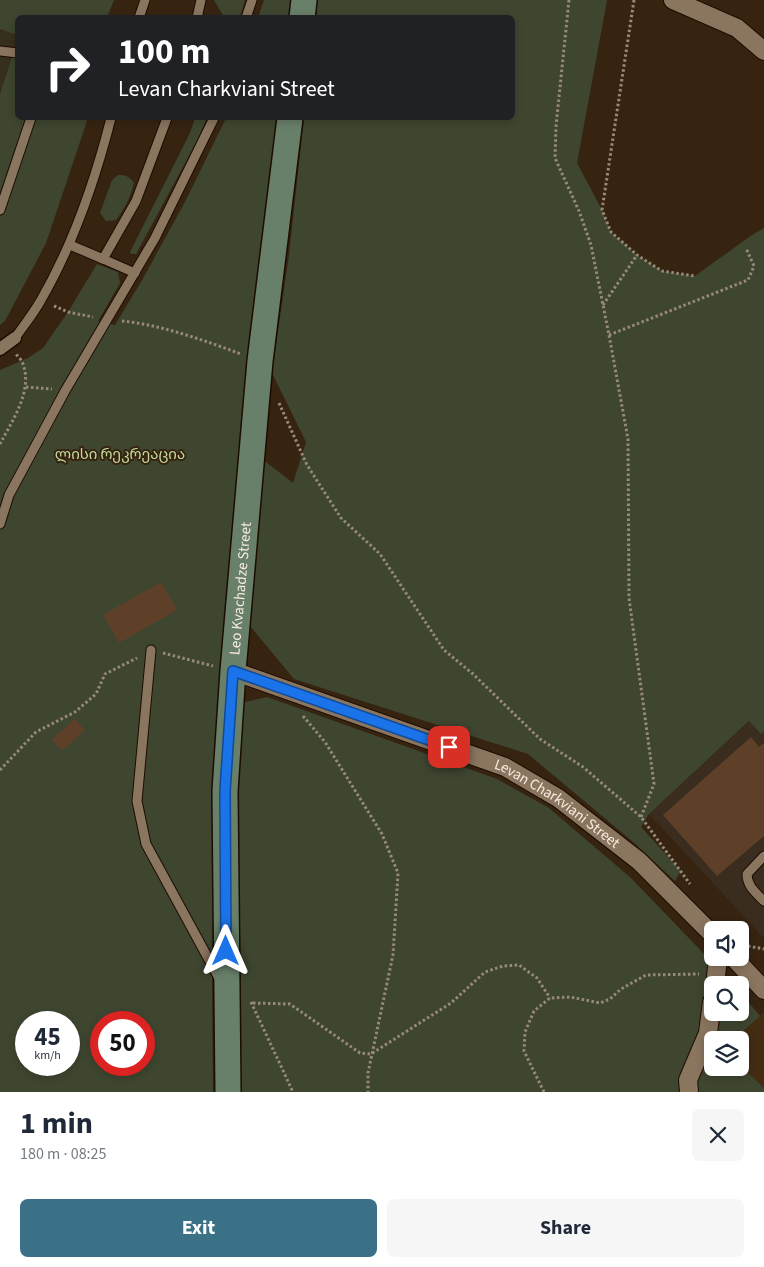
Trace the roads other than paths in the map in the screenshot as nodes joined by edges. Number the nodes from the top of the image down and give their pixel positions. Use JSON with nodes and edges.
{"nodes":[{"id":1,"x":145,"y":0,"type":"edge"},
{"id":2,"x":201,"y":0,"type":"edge"},
{"id":3,"x":252,"y":0,"type":"edge"},
{"id":4,"x":304,"y":0,"type":"edge"},
{"id":5,"x":673,"y":0,"type":"edge"},
{"id":6,"x":140,"y":15,"type":"edge"},
{"id":7,"x":197,"y":15,"type":"edge"},
{"id":8,"x":247,"y":15,"type":"edge"},
{"id":9,"x":302,"y":15,"type":"edge"},
{"id":10,"x":0,"y":51,"type":"edge"},
{"id":11,"x":764,"y":51,"type":"edge"},
{"id":12,"x":15,"y":53,"type":"edge"},
{"id":13,"x":30,"y":120,"type":"edge"},
{"id":14,"x":110,"y":120,"type":"edge"},
{"id":15,"x":166,"y":120,"type":"edge"},
{"id":16,"x":213,"y":120,"type":"edge"},
{"id":17,"x":290,"y":120,"type":"edge"},
{"id":18,"x":0,"y":210,"type":"edge"},
{"id":19,"x":70,"y":245,"type":"junction"},
{"id":20,"x":103,"y":258,"type":"junction"},
{"id":21,"x":135,"y":272,"type":"junction"},
{"id":22,"x":8,"y":343,"type":"edge"},
{"id":23,"x":0,"y":524,"type":"edge"},
{"id":24,"x":151,"y":650,"type":"road end"},
{"id":25,"x":233,"y":671,"type":"junction"},
{"id":26,"x":764,"y":856,"type":"edge"},
{"id":27,"x":764,"y":901,"type":"edge"},
{"id":28,"x":704,"y":926,"type":"edge"},
{"id":29,"x":742,"y":966,"type":"edge"},
{"id":30,"x":764,"y":990,"type":"edge"},
{"id":31,"x":226,"y":991,"type":"junction"},
{"id":32,"x":710,"y":1021,"type":"edge"},
{"id":33,"x":228,"y":1092,"type":"edge"},
{"id":34,"x":690,"y":1092,"type":"edge"}],
"edges":[{"from":1,"to":6,"type":"lane"},
{"from":2,"to":7,"type":"lane"},
{"from":3,"to":8,"type":"lane"},
{"from":4,"to":9,"type":"main road"},
{"from":5,"to":11,"type":"street"},
{"from":10,"to":12,"type":"lane"},
{"from":13,"to":18,"type":"lane"},
{"from":14,"to":19,"type":"lane"},
{"from":15,"to":20,"type":"lane"},
{"from":16,"to":21,"type":"lane"},
{"from":17,"to":25,"type":"main road","name":"Leo Kvachadze Street"},
{"from":19,"to":20,"type":"lane"},
{"from":19,"to":22,"type":"lane"},
{"from":20,"to":21,"type":"lane"},
{"from":21,"to":23,"type":"lane"},
{"from":24,"to":31,"type":"lane"},
{"from":25,"to":28,"type":"street","name":"Levan Charkviani Street"},
{"from":25,"to":31,"type":"main road","name":"Leo Kvachadze Street"},
{"from":26,"to":27,"type":"lane"},
{"from":29,"to":30,"type":"street"},
{"from":31,"to":33,"type":"main road","name":"Leo Kvachadze Street"},
{"from":32,"to":34,"type":"street"}]}
